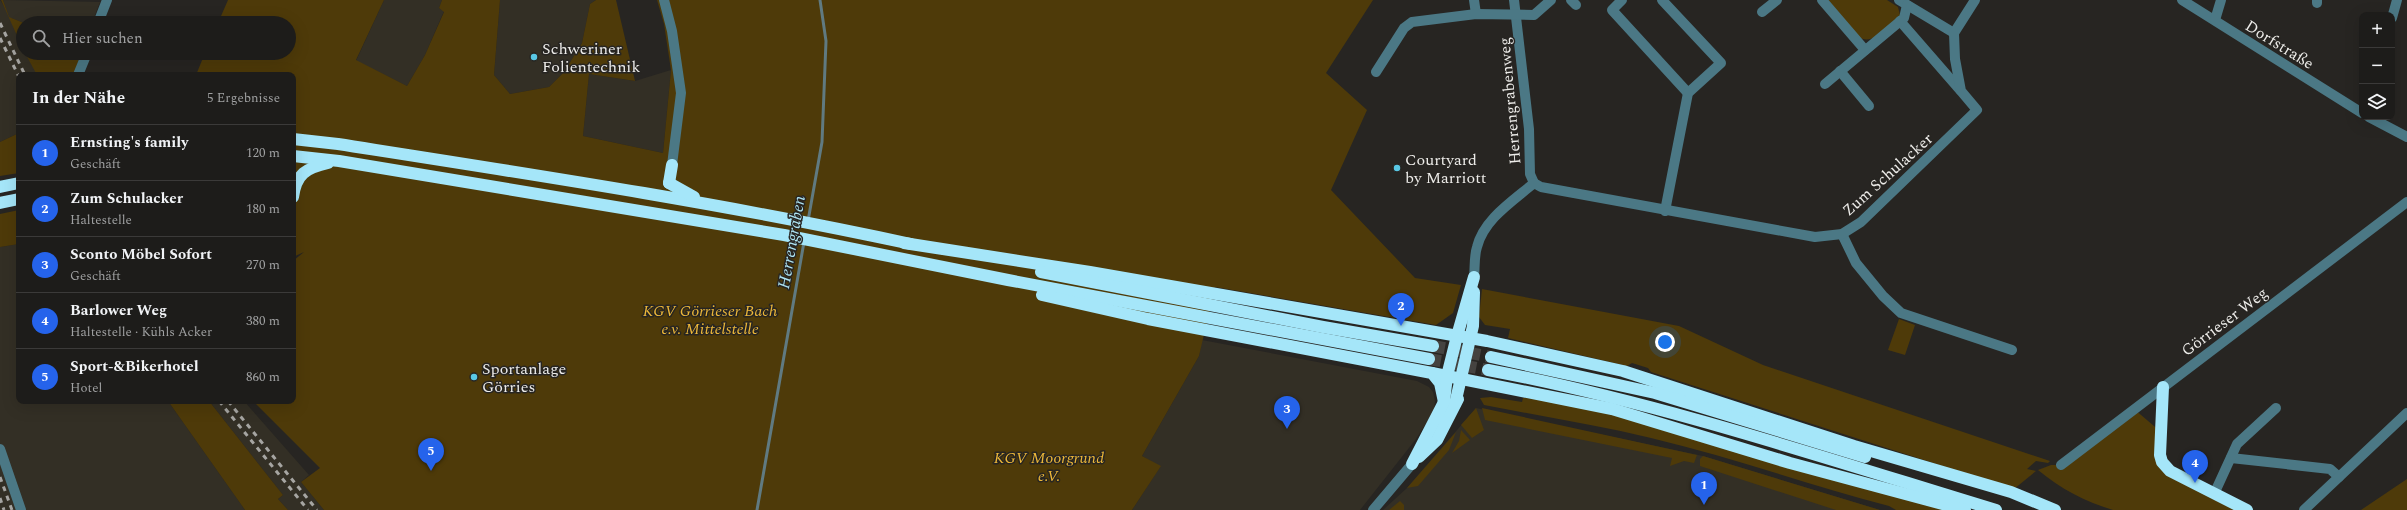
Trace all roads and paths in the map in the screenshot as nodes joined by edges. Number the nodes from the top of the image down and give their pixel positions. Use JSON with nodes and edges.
{"nodes":[{"id":1,"x":107,"y":0,"type":"edge"},
{"id":2,"x":664,"y":0,"type":"edge"},
{"id":3,"x":1474,"y":0,"type":"edge"},
{"id":4,"x":1514,"y":0,"type":"edge"},
{"id":5,"x":1551,"y":0,"type":"edge"},
{"id":6,"x":1622,"y":0,"type":"edge"},
{"id":7,"x":1662,"y":0,"type":"edge"},
{"id":8,"x":1777,"y":0,"type":"edge"},
{"id":9,"x":1822,"y":0,"type":"edge"},
{"id":10,"x":1975,"y":0,"type":"edge"},
{"id":11,"x":2182,"y":0,"type":"edge"},
{"id":12,"x":2221,"y":0,"type":"edge"},
{"id":13,"x":2397,"y":0,"type":"edge"},
{"id":14,"x":1904,"y":2,"type":"edge"},
{"id":15,"x":1762,"y":12,"type":"dead end"},
{"id":16,"x":2394,"y":12,"type":"edge"},
{"id":17,"x":1476,"y":14,"type":"junction"},
{"id":18,"x":101,"y":16,"type":"edge"},
{"id":19,"x":1516,"y":16,"type":"junction"},
{"id":20,"x":2215,"y":20,"type":"junction"},
{"id":21,"x":1900,"y":21,"type":"junction"},
{"id":22,"x":1954,"y":33,"type":"junction"},
{"id":23,"x":1864,"y":50,"type":"junction"},
{"id":24,"x":84,"y":60,"type":"edge"},
{"id":25,"x":1840,"y":71,"type":"junction"},
{"id":26,"x":79,"y":72,"type":"edge"},
{"id":27,"x":1376,"y":72,"type":"dead end"},
{"id":28,"x":1825,"y":84,"type":"dead end"},
{"id":29,"x":1961,"y":91,"type":"junction"},
{"id":30,"x":1688,"y":93,"type":"junction"},
{"id":31,"x":1869,"y":106,"type":"dead end"},
{"id":32,"x":2359,"y":111,"type":"edge"},
{"id":33,"x":2375,"y":120,"type":"edge"},
{"id":34,"x":2407,"y":137,"type":"edge"},
{"id":35,"x":296,"y":140,"type":"edge"},
{"id":36,"x":296,"y":156,"type":"edge"},
{"id":37,"x":339,"y":161,"type":"junction"},
{"id":38,"x":672,"y":165,"type":"joint"},
{"id":39,"x":296,"y":179,"type":"edge"},
{"id":40,"x":669,"y":183,"type":"junction"},
{"id":41,"x":1534,"y":183,"type":"junction"},
{"id":42,"x":16,"y":184,"type":"edge"},
{"id":43,"x":0,"y":187,"type":"edge"},
{"id":44,"x":647,"y":192,"type":"junction"},
{"id":45,"x":16,"y":200,"type":"edge"},
{"id":46,"x":2407,"y":202,"type":"edge"},
{"id":47,"x":0,"y":203,"type":"edge"},
{"id":48,"x":1665,"y":211,"type":"junction"},
{"id":49,"x":755,"y":212,"type":"junction"},
{"id":50,"x":1842,"y":234,"type":"junction"},
{"id":51,"x":904,"y":243,"type":"junction"},
{"id":52,"x":898,"y":257,"type":"junction"},
{"id":53,"x":1474,"y":278,"type":"junction"},
{"id":54,"x":1460,"y":323,"type":"junction"},
{"id":55,"x":1473,"y":326,"type":"junction"},
{"id":56,"x":1441,"y":334,"type":"junction"},
{"id":57,"x":1487,"y":341,"type":"junction"},
{"id":58,"x":1432,"y":346,"type":"tunnel mouth"},
{"id":59,"x":1465,"y":346,"type":"junction"},
{"id":60,"x":2012,"y":350,"type":"dead end"},
{"id":61,"x":1491,"y":357,"type":"tunnel mouth"},
{"id":62,"x":1429,"y":360,"type":"tunnel mouth"},
{"id":63,"x":1454,"y":369,"type":"junction"},
{"id":64,"x":1488,"y":370,"type":"tunnel mouth"},
{"id":65,"x":1432,"y":373,"type":"junction"},
{"id":66,"x":1479,"y":382,"type":"junction"},
{"id":67,"x":2163,"y":387,"type":"junction"},
{"id":68,"x":1450,"y":403,"type":"junction"},
{"id":69,"x":2276,"y":408,"type":"dead end"},
{"id":70,"x":2407,"y":413,"type":"edge"},
{"id":71,"x":0,"y":448,"type":"edge"},
{"id":72,"x":2231,"y":458,"type":"junction"},
{"id":73,"x":1412,"y":464,"type":"joint"},
{"id":74,"x":2060,"y":465,"type":"dead end"},
{"id":75,"x":2338,"y":477,"type":"junction"},
{"id":76,"x":2215,"y":492,"type":"junction"},
{"id":77,"x":21,"y":510,"type":"edge"},
{"id":78,"x":1373,"y":510,"type":"edge"},
{"id":79,"x":1965,"y":510,"type":"edge"},
{"id":80,"x":1996,"y":510,"type":"edge"},
{"id":81,"x":2042,"y":510,"type":"edge"},
{"id":82,"x":2055,"y":510,"type":"edge"},
{"id":83,"x":2247,"y":510,"type":"edge"},
{"id":84,"x":2304,"y":510,"type":"edge"}],
"edges":[{"from":1,"to":18,"type":"street"},
{"from":2,"to":38,"type":"street"},
{"from":3,"to":17,"type":"street"},
{"from":4,"to":19,"type":"street","name":"Herrengrabenweg"},
{"from":5,"to":19,"type":"street","name":"Herrengrabenweg"},
{"from":6,"to":30,"type":"street"},
{"from":7,"to":30,"type":"street"},
{"from":8,"to":15,"type":"street"},
{"from":9,"to":23,"type":"street"},
{"from":10,"to":22,"type":"street"},
{"from":11,"to":20,"type":"street","name":"Dorfstraße"},
{"from":12,"to":20,"type":"street"},
{"from":13,"to":16,"type":"street"},
{"from":14,"to":21,"type":"street"},
{"from":14,"to":22,"type":"street"},
{"from":17,"to":19,"type":"street","name":"Herrengrabenweg"},
{"from":17,"to":27,"type":"street","name":"Herrengrabenweg"},
{"from":19,"to":41,"type":"street","name":"Herrengrabenweg"},
{"from":20,"to":32,"type":"street","name":"Dorfstraße"},
{"from":21,"to":23,"type":"street"},
{"from":21,"to":29,"type":"street"},
{"from":22,"to":29,"type":"street"},
{"from":23,"to":25,"type":"street"},
{"from":24,"to":26,"type":"street"},
{"from":25,"to":28,"type":"street"},
{"from":25,"to":31,"type":"street"},
{"from":29,"to":50,"type":"street","name":"Zum Schulacker"},
{"from":30,"to":48,"type":"street"},
{"from":33,"to":34,"type":"street"},
{"from":35,"to":44,"type":"highway"},
{"from":36,"to":37,"type":"highway"},
{"from":37,"to":39,"type":"highway"},
{"from":37,"to":52,"type":"highway"},
{"from":38,"to":40,"type":"highway"},
{"from":40,"to":44,"type":"highway"},
{"from":40,"to":49,"type":"highway"},
{"from":41,"to":48,"type":"street","name":"Zum Schulacker"},
{"from":41,"to":53,"type":"street"},
{"from":42,"to":43,"type":"highway"},
{"from":44,"to":49,"type":"highway"},
{"from":45,"to":47,"type":"highway"},
{"from":46,"to":67,"type":"street","name":"Görrieser Weg"},
{"from":48,"to":50,"type":"street","name":"Zum Schulacker"},
{"from":49,"to":51,"type":"highway"},
{"from":50,"to":60,"type":"street"},
{"from":51,"to":56,"type":"highway"},
{"from":51,"to":58,"type":"highway"},
{"from":52,"to":62,"type":"highway"},
{"from":52,"to":65,"type":"highway"},
{"from":53,"to":54,"type":"highway"},
{"from":53,"to":55,"type":"highway"},
{"from":54,"to":56,"type":"highway"},
{"from":54,"to":59,"type":"highway"},
{"from":55,"to":57,"type":"highway"},
{"from":55,"to":59,"type":"highway"},
{"from":56,"to":59,"type":"highway"},
{"from":57,"to":59,"type":"highway"},
{"from":57,"to":82,"type":"highway"},
{"from":59,"to":63,"type":"highway"},
{"from":59,"to":63,"type":"highway"},
{"from":61,"to":81,"type":"highway"},
{"from":63,"to":65,"type":"highway"},
{"from":63,"to":66,"type":"highway"},
{"from":63,"to":68,"type":"highway"},
{"from":64,"to":80,"type":"highway"},
{"from":65,"to":68,"type":"highway"},
{"from":66,"to":68,"type":"highway"},
{"from":66,"to":79,"type":"highway"},
{"from":67,"to":74,"type":"street","name":"Görrieser Weg"},
{"from":67,"to":76,"type":"highway"},
{"from":68,"to":73,"type":"highway"},
{"from":69,"to":72,"type":"street"},
{"from":70,"to":75,"type":"street"},
{"from":71,"to":77,"type":"street"},
{"from":72,"to":75,"type":"street"},
{"from":72,"to":76,"type":"street"},
{"from":73,"to":78,"type":"street"},
{"from":75,"to":84,"type":"street"},
{"from":76,"to":83,"type":"highway"}]}
